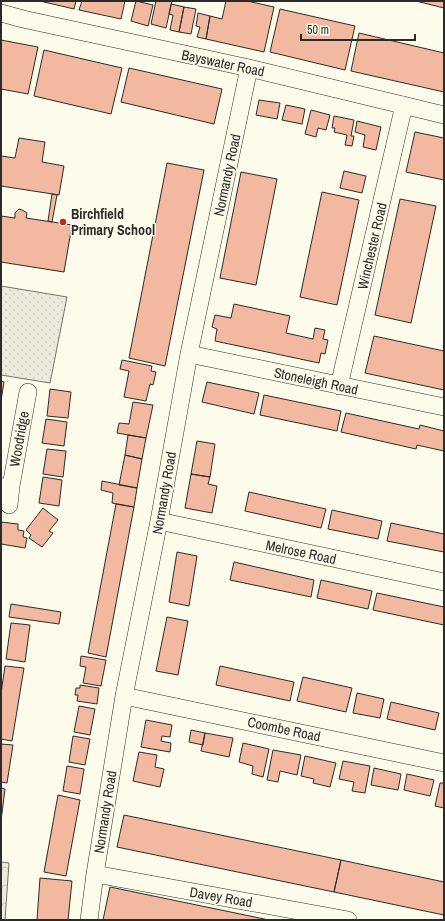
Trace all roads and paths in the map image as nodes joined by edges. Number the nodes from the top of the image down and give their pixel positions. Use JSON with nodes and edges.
{"nodes":[{"id":1,"x":1,"y":13,"type":"edge"},
{"id":2,"x":249,"y":68,"type":"junction"},
{"id":3,"x":404,"y":106,"type":"junction"},
{"id":4,"x":444,"y":115,"type":"edge"},
{"id":5,"x":189,"y":354,"type":"junction"},
{"id":6,"x":339,"y":386,"type":"junction"},
{"id":7,"x":28,"y":392,"type":"dead end"},
{"id":8,"x":444,"y":407,"type":"edge"},
{"id":9,"x":6,"y":486,"type":"edge"},
{"id":10,"x":9,"y":505,"type":"dead end"},
{"id":11,"x":159,"y":521,"type":"junction"},
{"id":12,"x":444,"y":582,"type":"edge"},
{"id":13,"x":124,"y":696,"type":"junction"},
{"id":14,"x":444,"y":763,"type":"edge"},
{"id":15,"x":95,"y":874,"type":"junction"},
{"id":16,"x":89,"y":920,"type":"edge"},
{"id":17,"x":348,"y":920,"type":"edge"}],
"edges":[{"from":1,"to":2,"type":"street","name":"Bayswater Road"},
{"from":2,"to":3,"type":"street","name":"Bayswater Road"},
{"from":2,"to":5,"type":"street","name":"Normandy Road"},
{"from":3,"to":4,"type":"street","name":"Bayswater Road"},
{"from":3,"to":6,"type":"street","name":"Winchester Road"},
{"from":5,"to":6,"type":"street","name":"Stoneleigh Road"},
{"from":5,"to":11,"type":"street","name":"Normandy Road"},
{"from":6,"to":8,"type":"street","name":"Stoneleigh Road"},
{"from":7,"to":9,"type":"street","name":"Woodridge"},
{"from":9,"to":10,"type":"street","name":"Woodridge"},
{"from":11,"to":12,"type":"street","name":"Melrose Road"},
{"from":11,"to":13,"type":"street","name":"Normandy Road"},
{"from":13,"to":14,"type":"street","name":"Coombe Road"},
{"from":13,"to":15,"type":"street","name":"Normandy Road"},
{"from":15,"to":16,"type":"street","name":"Normandy Road"},
{"from":15,"to":17,"type":"street","name":"Davey Road"}]}
